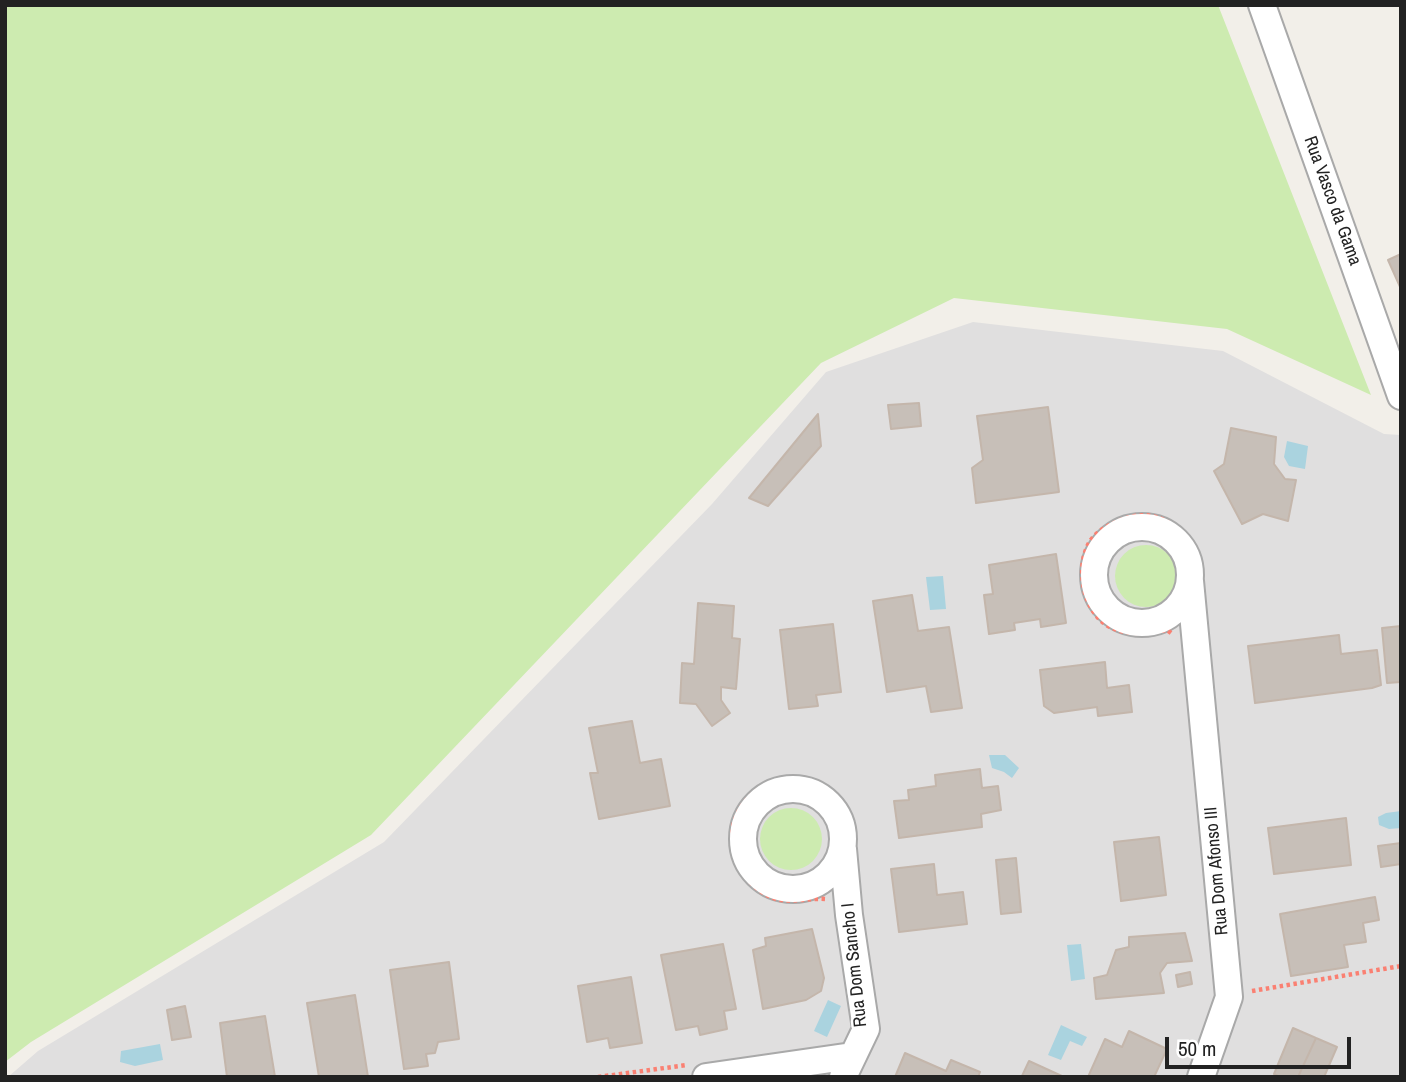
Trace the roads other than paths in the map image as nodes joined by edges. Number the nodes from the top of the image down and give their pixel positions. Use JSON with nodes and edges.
{"nodes":[{"id":1,"x":1262,"y":5,"type":"edge"},
{"id":2,"x":1401,"y":396,"type":"edge"},
{"id":3,"x":1190,"y":581,"type":"junction"},
{"id":4,"x":1164,"y":619,"type":"junction"},
{"id":5,"x":1197,"y":661,"type":"junction"},
{"id":6,"x":847,"y":837,"type":"junction"},
{"id":7,"x":832,"y":901,"type":"junction"},
{"id":8,"x":848,"y":1067,"type":"edge"},
{"id":9,"x":699,"y":1070,"type":"edge"},
{"id":10,"x":765,"y":1073,"type":"edge"},
{"id":11,"x":1201,"y":1077,"type":"edge"}],
"edges":[{"from":1,"to":2,"type":"street","name":"Rua Vasco da Gama"},
{"from":3,"to":4,"type":"street"},
{"from":3,"to":4,"type":"street"},
{"from":3,"to":5,"type":"street"},
{"from":4,"to":5,"type":"street"},
{"from":5,"to":11,"type":"street","name":"Rua Dom Afonso III"},
{"from":6,"to":7,"type":"street","name":"Rua Dom Sancho I"},
{"from":6,"to":7,"type":"street"},
{"from":6,"to":7,"type":"street","name":"Rua Dom Sancho I"},
{"from":7,"to":8,"type":"street","name":"Rua Dom Sancho I"},
{"from":8,"to":10,"type":"street"},
{"from":9,"to":10,"type":"street"}]}
